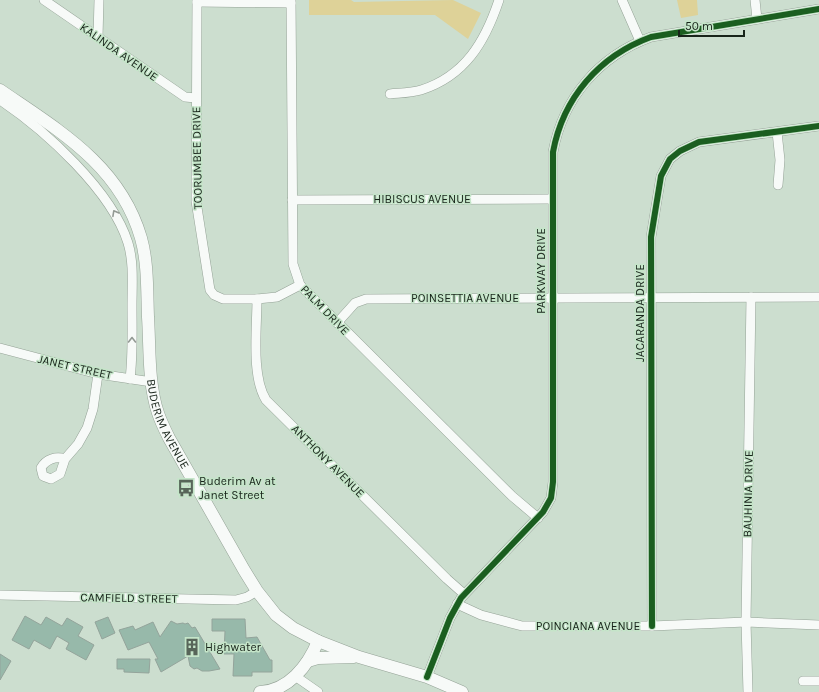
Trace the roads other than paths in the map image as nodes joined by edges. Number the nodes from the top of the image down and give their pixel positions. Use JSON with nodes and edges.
{"nodes":[{"id":1,"x":44,"y":0,"type":"edge"},
{"id":2,"x":99,"y":0,"type":"edge"},
{"id":3,"x":499,"y":0,"type":"edge"},
{"id":4,"x":622,"y":0,"type":"edge"},
{"id":5,"x":755,"y":0,"type":"edge"},
{"id":6,"x":197,"y":1,"type":"edge"},
{"id":7,"x":291,"y":1,"type":"edge"},
{"id":8,"x":819,"y":9,"type":"edge"},
{"id":9,"x":757,"y":19,"type":"junction"},
{"id":10,"x":98,"y":37,"type":"junction"},
{"id":11,"x":640,"y":41,"type":"junction"},
{"id":12,"x":0,"y":90,"type":"edge"},
{"id":13,"x":390,"y":94,"type":"dead end"},
{"id":14,"x":196,"y":98,"type":"junction"},
{"id":15,"x":0,"y":100,"type":"edge"},
{"id":16,"x":819,"y":126,"type":"edge"},
{"id":17,"x":777,"y":132,"type":"junction"},
{"id":18,"x":778,"y":185,"type":"dead end"},
{"id":19,"x":552,"y":198,"type":"junction"},
{"id":20,"x":292,"y":200,"type":"junction"},
{"id":21,"x":300,"y":285,"type":"junction"},
{"id":22,"x":651,"y":297,"type":"junction"},
{"id":23,"x":751,"y":297,"type":"junction"},
{"id":24,"x":819,"y":297,"type":"edge"},
{"id":25,"x":552,"y":298,"type":"junction"},
{"id":26,"x":257,"y":299,"type":"junction"},
{"id":27,"x":336,"y":322,"type":"junction"},
{"id":28,"x":0,"y":348,"type":"edge"},
{"id":29,"x":98,"y":374,"type":"junction"},
{"id":30,"x":130,"y":379,"type":"junction"},
{"id":31,"x":152,"y":382,"type":"junction"},
{"id":32,"x":65,"y":459,"type":"dead end"},
{"id":33,"x":538,"y":518,"type":"junction"},
{"id":34,"x":256,"y":591,"type":"junction"},
{"id":35,"x":464,"y":594,"type":"junction"},
{"id":36,"x":0,"y":595,"type":"edge"},
{"id":37,"x":457,"y":604,"type":"junction"},
{"id":38,"x":746,"y":622,"type":"junction"},
{"id":39,"x":819,"y":625,"type":"edge"},
{"id":40,"x":652,"y":626,"type":"junction"},
{"id":41,"x":318,"y":640,"type":"junction"},
{"id":42,"x":359,"y":657,"type":"junction"},
{"id":43,"x":308,"y":661,"type":"junction"},
{"id":44,"x":295,"y":676,"type":"junction"},
{"id":45,"x":427,"y":677,"type":"junction"},
{"id":46,"x":803,"y":681,"type":"dead end"},
{"id":47,"x":819,"y":681,"type":"edge"},
{"id":48,"x":267,"y":692,"type":"edge"},
{"id":49,"x":318,"y":692,"type":"edge"},
{"id":50,"x":462,"y":692,"type":"edge"},
{"id":51,"x":748,"y":692,"type":"edge"}],
"edges":[{"from":1,"to":10,"type":"street","name":"KALINDA AVENUE"},
{"from":2,"to":10,"type":"street"},
{"from":3,"to":13,"type":"street"},
{"from":4,"to":11,"type":"street"},
{"from":5,"to":9,"type":"street"},
{"from":6,"to":7,"type":"street"},
{"from":6,"to":14,"type":"street","name":"TOORUMBEE DRIVE"},
{"from":7,"to":20,"type":"street","name":"PALM DRIVE"},
{"from":8,"to":9,"type":"street","name":"PARKWAY DRIVE"},
{"from":9,"to":11,"type":"street","name":"PARKWAY DRIVE"},
{"from":10,"to":14,"type":"street","name":"KALINDA AVENUE"},
{"from":11,"to":19,"type":"street","name":"PARKWAY DRIVE"},
{"from":12,"to":31,"type":"main road","name":"BUDERIM AVENUE"},
{"from":14,"to":26,"type":"street","name":"TOORUMBEE DRIVE"},
{"from":30,"to":15,"type":"street","name":"BUDERIM AVENUE","one_way":true},
{"from":16,"to":17,"type":"street","name":"JACARANDA DRIVE"},
{"from":17,"to":18,"type":"street"},
{"from":17,"to":22,"type":"street","name":"JACARANDA DRIVE"},
{"from":19,"to":20,"type":"street","name":"HIBISCUS AVENUE"},
{"from":19,"to":25,"type":"street","name":"PARKWAY DRIVE"},
{"from":20,"to":21,"type":"street","name":"PALM DRIVE"},
{"from":21,"to":26,"type":"street","name":"TOORUMBEE DRIVE"},
{"from":21,"to":27,"type":"street","name":"PALM DRIVE"},
{"from":22,"to":23,"type":"street","name":"POINSETTIA AVENUE"},
{"from":22,"to":25,"type":"street","name":"POINSETTIA AVENUE"},
{"from":22,"to":40,"type":"street","name":"JACARANDA DRIVE"},
{"from":23,"to":24,"type":"street","name":"POINSETTIA AVENUE"},
{"from":23,"to":38,"type":"street","name":"BAUHINIA DRIVE"},
{"from":25,"to":27,"type":"street","name":"POINSETTIA AVENUE"},
{"from":25,"to":33,"type":"street","name":"PARKWAY DRIVE"},
{"from":26,"to":35,"type":"street","name":"ANTHONY AVENUE"},
{"from":27,"to":33,"type":"street","name":"PALM DRIVE"},
{"from":28,"to":29,"type":"street","name":"JANET STREET"},
{"from":29,"to":30,"type":"street","name":"JANET STREET"},
{"from":29,"to":32,"type":"street"},
{"from":30,"to":31,"type":"street","name":"JANET STREET"},
{"from":31,"to":34,"type":"main road","name":"BUDERIM AVENUE"},
{"from":33,"to":35,"type":"street","name":"PARKWAY DRIVE"},
{"from":34,"to":36,"type":"street","name":"CAMFIELD STREET"},
{"from":34,"to":41,"type":"main road","name":"BUDERIM AVENUE"},
{"from":35,"to":37,"type":"street","name":"PARKWAY DRIVE"},
{"from":37,"to":40,"type":"street","name":"POINCIANA AVENUE"},
{"from":37,"to":45,"type":"street","name":"PARKWAY DRIVE"},
{"from":38,"to":39,"type":"street","name":"POINCIANA AVENUE"},
{"from":38,"to":40,"type":"street","name":"POINCIANA AVENUE"},
{"from":38,"to":51,"type":"street","name":"BAUHINIA DRIVE"},
{"from":41,"to":42,"type":"main road","name":"BUDERIM AVENUE"},
{"from":41,"to":43,"type":"main road"},
{"from":42,"to":43,"type":"main road"},
{"from":42,"to":45,"type":"main road","name":"BUDERIM AVENUE"},
{"from":43,"to":44,"type":"main road"},
{"from":44,"to":48,"type":"main road"},
{"from":44,"to":49,"type":"street"},
{"from":45,"to":50,"type":"main road","name":"BUDERIM AVENUE"},
{"from":46,"to":47,"type":"street"}]}
